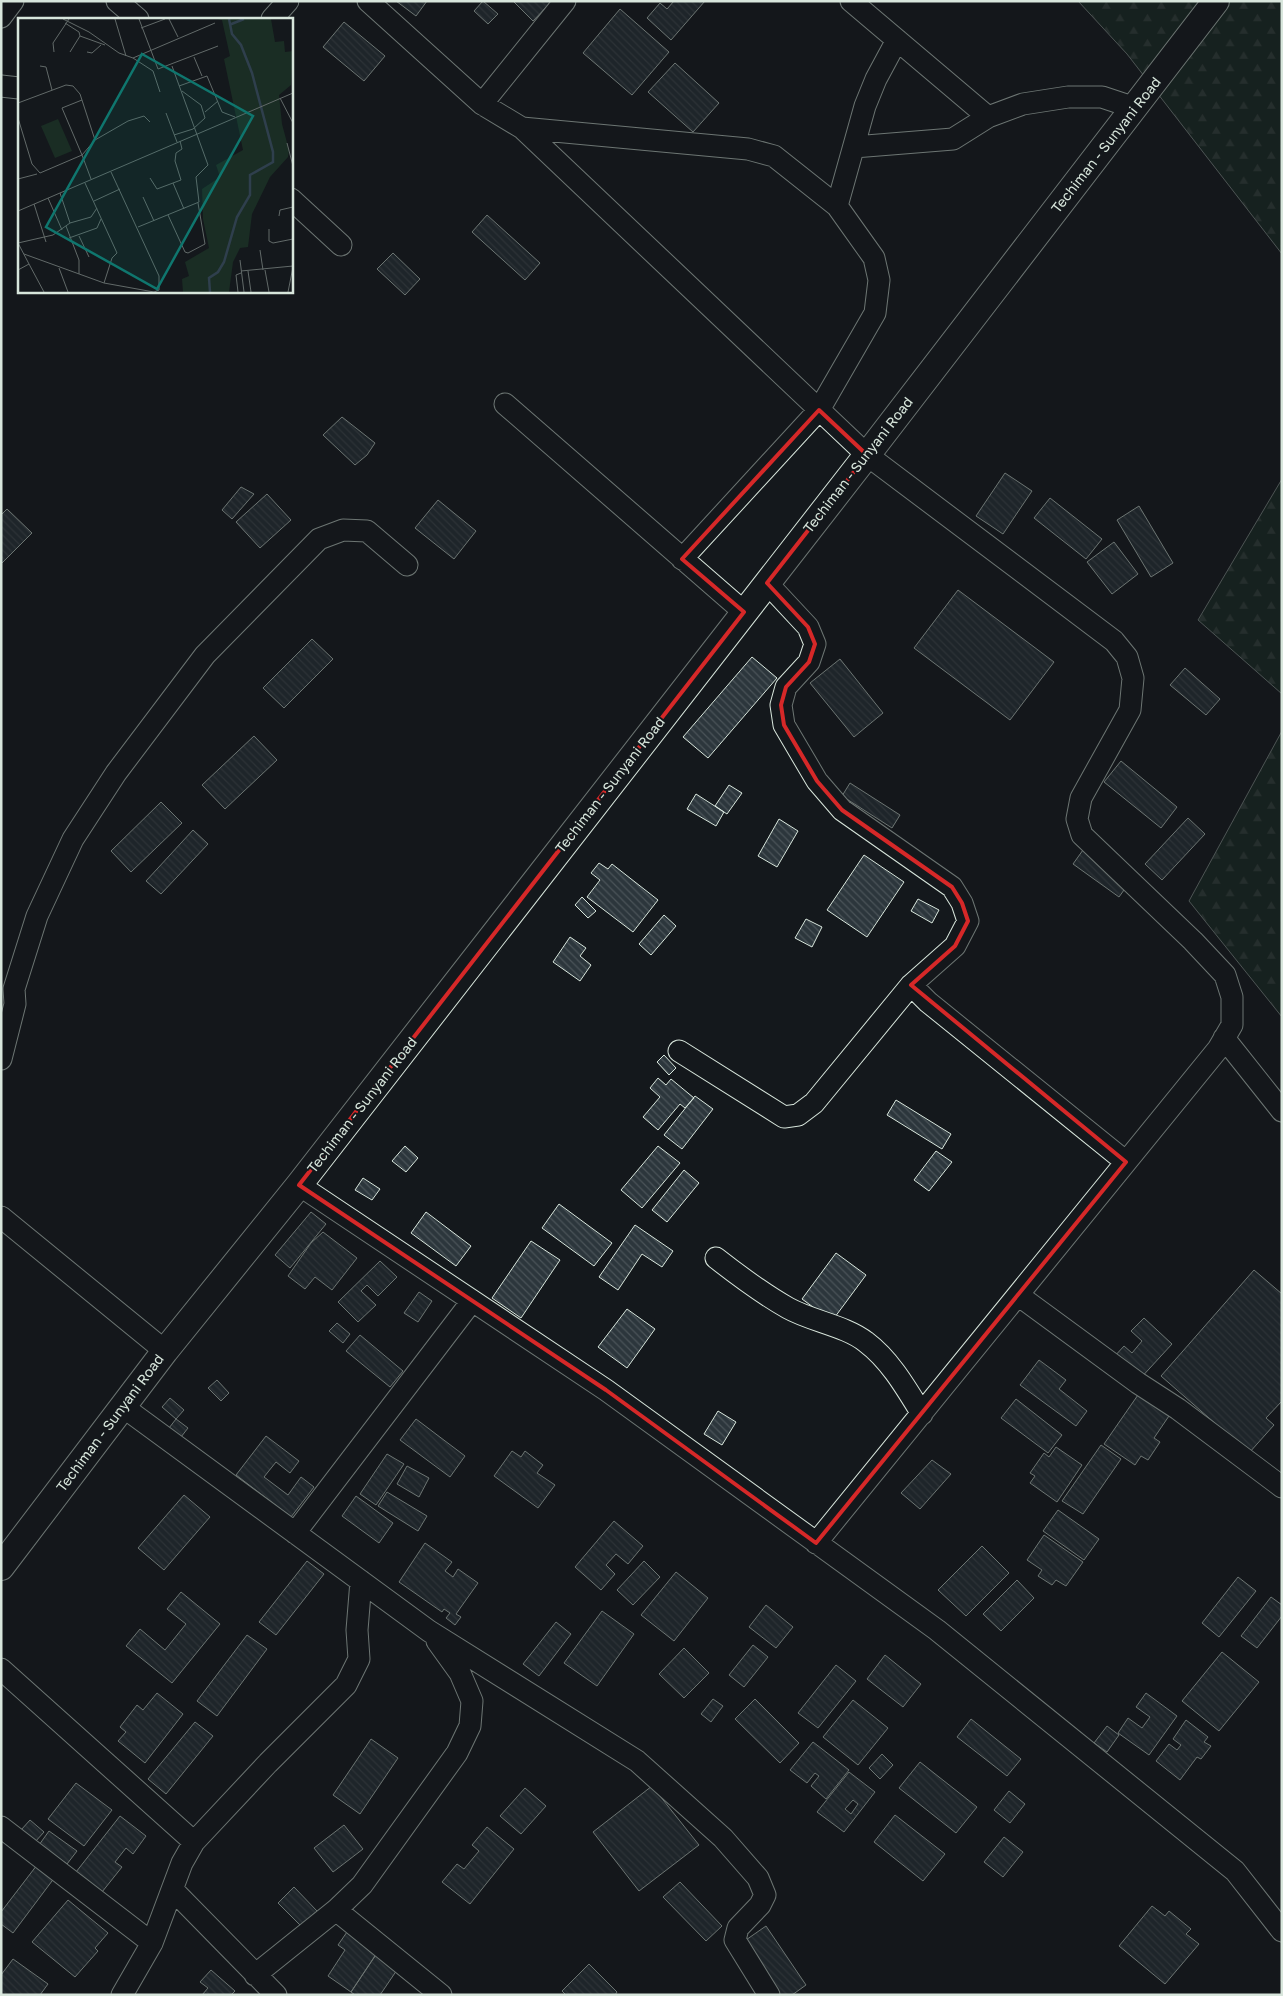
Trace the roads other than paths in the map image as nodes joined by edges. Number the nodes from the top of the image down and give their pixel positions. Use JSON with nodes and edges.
{"nodes":[{"id":1,"x":13,"y":1,"type":"edge"},
{"id":2,"x":117,"y":1,"type":"edge"},
{"id":3,"x":288,"y":1,"type":"edge"},
{"id":4,"x":368,"y":1,"type":"edge"},
{"id":5,"x":565,"y":1,"type":"edge"},
{"id":6,"x":851,"y":1,"type":"edge"},
{"id":7,"x":1216,"y":1,"type":"edge"},
{"id":8,"x":1,"y":17,"type":"edge"},
{"id":9,"x":137,"y":18,"type":"edge"},
{"id":10,"x":273,"y":18,"type":"edge"},
{"id":11,"x":897,"y":40,"type":"junction"},
{"id":12,"x":1,"y":86,"type":"edge"},
{"id":13,"x":18,"y":88,"type":"edge"},
{"id":14,"x":482,"y":104,"type":"junction"},
{"id":15,"x":1135,"y":108,"type":"junction"},
{"id":16,"x":988,"y":117,"type":"junction"},
{"id":17,"x":522,"y":128,"type":"junction"},
{"id":18,"x":854,"y":147,"type":"junction"},
{"id":19,"x":292,"y":200,"type":"edge"},
{"id":20,"x":838,"y":206,"type":"junction"},
{"id":21,"x":340,"y":245,"type":"dead end"},
{"id":22,"x":505,"y":404,"type":"dead end"},
{"id":23,"x":819,"y":410,"type":"junction"},
{"id":24,"x":867,"y":455,"type":"junction"},
{"id":25,"x":682,"y":558,"type":"junction"},
{"id":26,"x":406,"y":564,"type":"dead end"},
{"id":27,"x":767,"y":583,"type":"junction"},
{"id":28,"x":744,"y":612,"type":"junction"},
{"id":29,"x":7,"y":982,"type":"edge"},
{"id":30,"x":911,"y":985,"type":"junction"},
{"id":31,"x":1224,"y":1038,"type":"junction"},
{"id":32,"x":679,"y":1051,"type":"dead end"},
{"id":33,"x":1,"y":1058,"type":"edge"},
{"id":34,"x":1282,"y":1111,"type":"edge"},
{"id":35,"x":1126,"y":1162,"type":"junction"},
{"id":36,"x":299,"y":1185,"type":"junction"},
{"id":37,"x":1,"y":1217,"type":"edge"},
{"id":38,"x":716,"y":1258,"type":"dead end"},
{"id":39,"x":1018,"y":1295,"type":"junction"},
{"id":40,"x":472,"y":1301,"type":"junction"},
{"id":41,"x":164,"y":1351,"type":"junction"},
{"id":42,"x":122,"y":1406,"type":"junction"},
{"id":43,"x":922,"y":1414,"type":"junction"},
{"id":44,"x":1282,"y":1488,"type":"edge"},
{"id":45,"x":295,"y":1533,"type":"junction"},
{"id":46,"x":816,"y":1543,"type":"junction"},
{"id":47,"x":1,"y":1567,"type":"edge"},
{"id":48,"x":361,"y":1581,"type":"junction"},
{"id":49,"x":429,"y":1631,"type":"junction"},
{"id":50,"x":1,"y":1669,"type":"edge"},
{"id":51,"x":1,"y":1827,"type":"edge"},
{"id":52,"x":194,"y":1842,"type":"junction"},
{"id":53,"x":173,"y":1890,"type":"junction"},
{"id":54,"x":336,"y":1910,"type":"junction"},
{"id":55,"x":1282,"y":1930,"type":"edge"},
{"id":56,"x":152,"y":1943,"type":"junction"},
{"id":57,"x":255,"y":1975,"type":"junction"},
{"id":58,"x":122,"y":1995,"type":"edge"},
{"id":59,"x":276,"y":1995,"type":"edge"},
{"id":60,"x":441,"y":1995,"type":"edge"},
{"id":61,"x":769,"y":1995,"type":"edge"}],
"edges":[{"from":1,"to":8,"type":"street"},
{"from":2,"to":9,"type":"street"},
{"from":3,"to":10,"type":"street"},
{"from":4,"to":14,"type":"street"},
{"from":5,"to":14,"type":"street"},
{"from":6,"to":11,"type":"street"},
{"from":7,"to":15,"type":"main road","name":"Techiman - Sunyani Road"},
{"from":11,"to":16,"type":"street"},
{"from":11,"to":18,"type":"street"},
{"from":12,"to":13,"type":"street"},
{"from":14,"to":17,"type":"street"},
{"from":15,"to":16,"type":"street"},
{"from":15,"to":24,"type":"main road","name":"Techiman - Sunyani Road"},
{"from":16,"to":18,"type":"street"},
{"from":17,"to":20,"type":"street"},
{"from":17,"to":23,"type":"street"},
{"from":18,"to":20,"type":"street"},
{"from":19,"to":21,"type":"street"},
{"from":20,"to":23,"type":"street"},
{"from":22,"to":25,"type":"street"},
{"from":23,"to":24,"type":"street"},
{"from":23,"to":25,"type":"street"},
{"from":24,"to":27,"type":"main road","name":"Techiman - Sunyani Road"},
{"from":24,"to":31,"type":"street"},
{"from":25,"to":28,"type":"street"},
{"from":26,"to":29,"type":"street"},
{"from":27,"to":28,"type":"main road","name":"Techiman - Sunyani Road"},
{"from":27,"to":30,"type":"street"},
{"from":28,"to":36,"type":"main road","name":"Techiman - Sunyani Road"},
{"from":29,"to":33,"type":"street"},
{"from":30,"to":32,"type":"street"},
{"from":30,"to":35,"type":"street"},
{"from":31,"to":34,"type":"street"},
{"from":31,"to":35,"type":"street"},
{"from":35,"to":39,"type":"street"},
{"from":36,"to":40,"type":"street"},
{"from":36,"to":41,"type":"main road","name":"Techiman - Sunyani Road"},
{"from":37,"to":41,"type":"street"},
{"from":38,"to":43,"type":"street"},
{"from":39,"to":43,"type":"street"},
{"from":39,"to":44,"type":"street"},
{"from":40,"to":45,"type":"street"},
{"from":40,"to":46,"type":"street"},
{"from":41,"to":42,"type":"main road","name":"Techiman - Sunyani Road"},
{"from":42,"to":45,"type":"street"},
{"from":42,"to":47,"type":"main road","name":"Techiman - Sunyani Road"},
{"from":43,"to":46,"type":"street"},
{"from":45,"to":48,"type":"street"},
{"from":46,"to":55,"type":"street"},
{"from":48,"to":49,"type":"street"},
{"from":48,"to":52,"type":"street"},
{"from":49,"to":54,"type":"street"},
{"from":49,"to":61,"type":"street"},
{"from":50,"to":52,"type":"street"},
{"from":51,"to":56,"type":"street"},
{"from":52,"to":53,"type":"street"},
{"from":53,"to":56,"type":"street"},
{"from":53,"to":57,"type":"street"},
{"from":54,"to":57,"type":"street"},
{"from":54,"to":60,"type":"street"},
{"from":56,"to":58,"type":"street"},
{"from":57,"to":59,"type":"street"}]}
